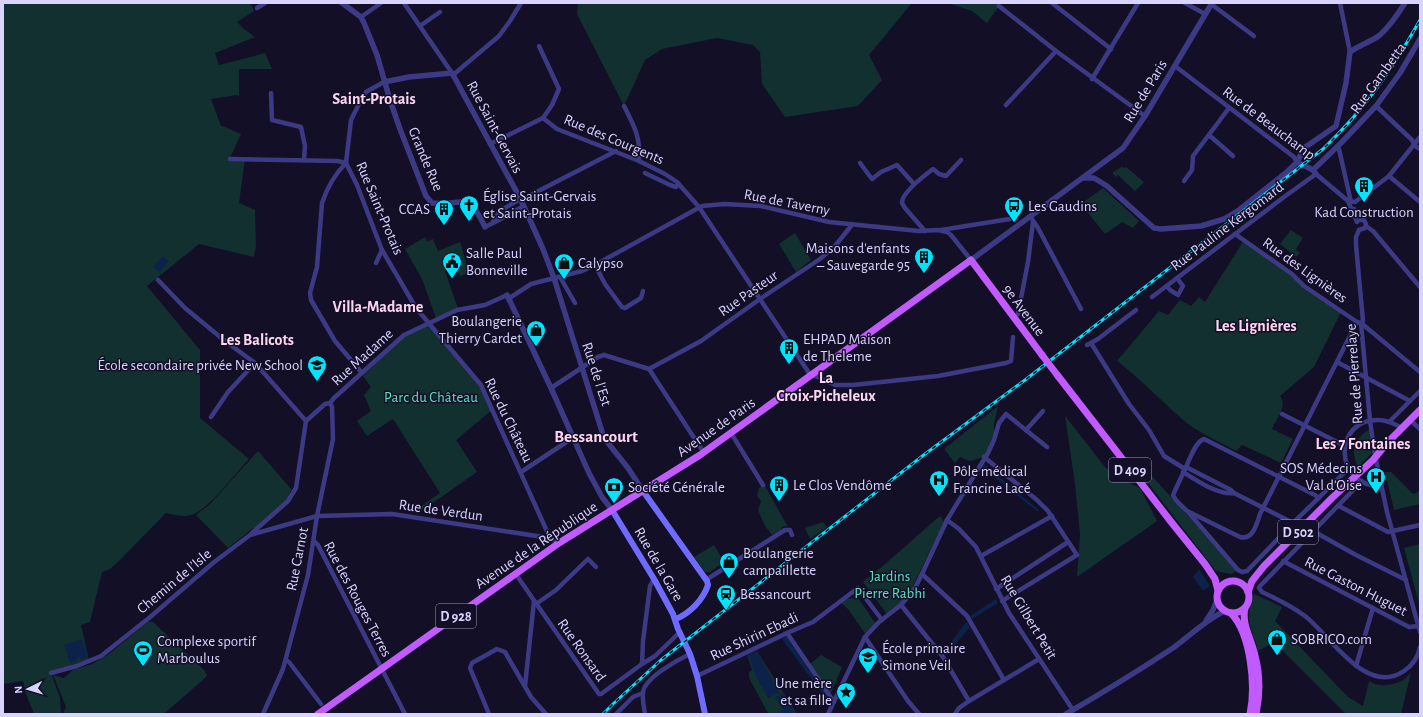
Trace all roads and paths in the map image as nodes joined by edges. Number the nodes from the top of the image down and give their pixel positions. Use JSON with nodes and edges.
{"nodes":[{"id":1,"x":265,"y":3,"type":"edge"},
{"id":2,"x":342,"y":3,"type":"edge"},
{"id":3,"x":381,"y":3,"type":"edge"},
{"id":4,"x":404,"y":3,"type":"edge"},
{"id":5,"x":521,"y":3,"type":"edge"},
{"id":6,"x":1052,"y":3,"type":"edge"},
{"id":7,"x":1138,"y":3,"type":"edge"},
{"id":8,"x":1186,"y":3,"type":"edge"},
{"id":9,"x":1212,"y":3,"type":"edge"},
{"id":10,"x":1340,"y":3,"type":"edge"},
{"id":11,"x":1405,"y":3,"type":"edge"},
{"id":12,"x":1000,"y":6,"type":"dead end"},
{"id":13,"x":257,"y":8,"type":"dead end"},
{"id":14,"x":440,"y":12,"type":"dead end"},
{"id":15,"x":1205,"y":14,"type":"junction"},
{"id":16,"x":361,"y":17,"type":"junction"},
{"id":17,"x":420,"y":26,"type":"junction"},
{"id":18,"x":1254,"y":36,"type":"dead end"},
{"id":19,"x":1420,"y":39,"type":"edge"},
{"id":20,"x":539,"y":46,"type":"dead end"},
{"id":21,"x":1111,"y":49,"type":"junction"},
{"id":22,"x":1056,"y":51,"type":"junction"},
{"id":23,"x":1350,"y":52,"type":"junction"},
{"id":24,"x":1175,"y":66,"type":"junction"},
{"id":25,"x":453,"y":74,"type":"junction"},
{"id":26,"x":1092,"y":79,"type":"junction"},
{"id":27,"x":384,"y":82,"type":"junction"},
{"id":28,"x":271,"y":93,"type":"dead end"},
{"id":29,"x":624,"y":106,"type":"dead end"},
{"id":30,"x":1006,"y":106,"type":"dead end"},
{"id":31,"x":1376,"y":106,"type":"junction"},
{"id":32,"x":1229,"y":108,"type":"junction"},
{"id":33,"x":1145,"y":116,"type":"junction"},
{"id":34,"x":543,"y":118,"type":"junction"},
{"id":35,"x":1209,"y":135,"type":"junction"},
{"id":36,"x":1420,"y":137,"type":"edge"},
{"id":37,"x":490,"y":144,"type":"junction"},
{"id":38,"x":1414,"y":144,"type":"junction"},
{"id":39,"x":1337,"y":147,"type":"junction"},
{"id":40,"x":1420,"y":149,"type":"edge"},
{"id":41,"x":616,"y":151,"type":"junction"},
{"id":42,"x":1233,"y":156,"type":"dead end"},
{"id":43,"x":230,"y":159,"type":"dead end"},
{"id":44,"x":304,"y":160,"type":"junction"},
{"id":45,"x":961,"y":160,"type":"dead end"},
{"id":46,"x":639,"y":161,"type":"junction"},
{"id":47,"x":1298,"y":162,"type":"junction"},
{"id":48,"x":346,"y":163,"type":"junction"},
{"id":49,"x":860,"y":163,"type":"dead end"},
{"id":50,"x":1097,"y":166,"type":"junction"},
{"id":51,"x":1314,"y":172,"type":"junction"},
{"id":52,"x":644,"y":173,"type":"dead end"},
{"id":53,"x":1389,"y":176,"type":"junction"},
{"id":54,"x":1083,"y":178,"type":"junction"},
{"id":55,"x":1099,"y":181,"type":"junction"},
{"id":56,"x":1184,"y":181,"type":"dead end"},
{"id":57,"x":679,"y":184,"type":"junction"},
{"id":58,"x":914,"y":184,"type":"junction"},
{"id":59,"x":1347,"y":188,"type":"junction"},
{"id":60,"x":1340,"y":193,"type":"junction"},
{"id":61,"x":521,"y":201,"type":"junction"},
{"id":62,"x":1349,"y":201,"type":"junction"},
{"id":63,"x":1420,"y":202,"type":"edge"},
{"id":64,"x":699,"y":207,"type":"junction"},
{"id":65,"x":500,"y":211,"type":"junction"},
{"id":66,"x":504,"y":217,"type":"junction"},
{"id":67,"x":1016,"y":218,"type":"dead end"},
{"id":68,"x":1028,"y":218,"type":"junction"},
{"id":69,"x":1358,"y":220,"type":"junction"},
{"id":70,"x":493,"y":222,"type":"junction"},
{"id":71,"x":1034,"y":222,"type":"junction"},
{"id":72,"x":852,"y":224,"type":"junction"},
{"id":73,"x":1366,"y":226,"type":"junction"},
{"id":74,"x":484,"y":227,"type":"joint"},
{"id":75,"x":938,"y":230,"type":"junction"},
{"id":76,"x":1359,"y":230,"type":"junction"},
{"id":77,"x":925,"y":231,"type":"junction"},
{"id":78,"x":1235,"y":234,"type":"junction"},
{"id":79,"x":382,"y":250,"type":"junction"},
{"id":80,"x":971,"y":260,"type":"junction"},
{"id":81,"x":376,"y":263,"type":"dead end"},
{"id":82,"x":595,"y":265,"type":"junction"},
{"id":83,"x":557,"y":278,"type":"junction"},
{"id":84,"x":1177,"y":278,"type":"junction"},
{"id":85,"x":158,"y":280,"type":"dead end"},
{"id":86,"x":529,"y":285,"type":"joint"},
{"id":87,"x":1167,"y":286,"type":"junction"},
{"id":88,"x":1420,"y":287,"type":"edge"},
{"id":89,"x":643,"y":291,"type":"dead end"},
{"id":90,"x":508,"y":297,"type":"junction"},
{"id":91,"x":1152,"y":297,"type":"dead end"},
{"id":92,"x":760,"y":299,"type":"junction"},
{"id":93,"x":575,"y":303,"type":"dead end"},
{"id":94,"x":1081,"y":309,"type":"dead end"},
{"id":95,"x":1136,"y":310,"type":"dead end"},
{"id":96,"x":1018,"y":314,"type":"dead end"},
{"id":97,"x":429,"y":322,"type":"junction"},
{"id":98,"x":1359,"y":323,"type":"junction"},
{"id":99,"x":1013,"y":337,"type":"dead end"},
{"id":100,"x":1337,"y":362,"type":"junction"},
{"id":101,"x":255,"y":363,"type":"junction"},
{"id":102,"x":583,"y":367,"type":"junction"},
{"id":103,"x":649,"y":369,"type":"junction"},
{"id":104,"x":1420,"y":372,"type":"edge"},
{"id":105,"x":362,"y":373,"type":"junction"},
{"id":106,"x":812,"y":374,"type":"junction"},
{"id":107,"x":1366,"y":377,"type":"junction"},
{"id":108,"x":551,"y":388,"type":"junction"},
{"id":109,"x":1420,"y":391,"type":"edge"},
{"id":110,"x":1410,"y":401,"type":"junction"},
{"id":111,"x":330,"y":403,"type":"junction"},
{"id":112,"x":1420,"y":410,"type":"edge"},
{"id":113,"x":1043,"y":411,"type":"dead end"},
{"id":114,"x":1282,"y":414,"type":"dead end"},
{"id":115,"x":211,"y":417,"type":"dead end"},
{"id":116,"x":306,"y":420,"type":"junction"},
{"id":117,"x":1410,"y":420,"type":"junction"},
{"id":118,"x":1370,"y":421,"type":"junction"},
{"id":119,"x":1389,"y":422,"type":"junction"},
{"id":120,"x":1304,"y":426,"type":"junction"},
{"id":121,"x":1402,"y":428,"type":"junction"},
{"id":122,"x":1420,"y":429,"type":"edge"},
{"id":123,"x":1026,"y":430,"type":"junction"},
{"id":124,"x":733,"y":435,"type":"junction"},
{"id":125,"x":574,"y":437,"type":"junction"},
{"id":126,"x":1345,"y":446,"type":"junction"},
{"id":127,"x":1047,"y":447,"type":"dead end"},
{"id":128,"x":704,"y":453,"type":"junction"},
{"id":129,"x":1375,"y":455,"type":"junction"},
{"id":130,"x":984,"y":457,"type":"junction"},
{"id":131,"x":1185,"y":469,"type":"junction"},
{"id":132,"x":521,"y":472,"type":"junction"},
{"id":133,"x":1352,"y":473,"type":"junction"},
{"id":134,"x":1279,"y":477,"type":"junction"},
{"id":135,"x":1362,"y":482,"type":"junction"},
{"id":136,"x":763,"y":485,"type":"dead end"},
{"id":137,"x":1381,"y":486,"type":"junction"},
{"id":138,"x":643,"y":491,"type":"junction"},
{"id":139,"x":1318,"y":498,"type":"junction"},
{"id":140,"x":1338,"y":506,"type":"junction"},
{"id":141,"x":1263,"y":508,"type":"junction"},
{"id":142,"x":612,"y":510,"type":"junction"},
{"id":143,"x":1187,"y":511,"type":"junction"},
{"id":144,"x":317,"y":516,"type":"junction"},
{"id":145,"x":1052,"y":516,"type":"junction"},
{"id":146,"x":947,"y":520,"type":"junction"},
{"id":147,"x":1293,"y":523,"type":"junction"},
{"id":148,"x":1420,"y":525,"type":"edge"},
{"id":149,"x":788,"y":531,"type":"dead end"},
{"id":150,"x":1313,"y":531,"type":"junction"},
{"id":151,"x":1392,"y":532,"type":"junction"},
{"id":152,"x":250,"y":535,"type":"junction"},
{"id":153,"x":550,"y":538,"type":"junction"},
{"id":154,"x":314,"y":541,"type":"junction"},
{"id":155,"x":1068,"y":542,"type":"junction"},
{"id":156,"x":559,"y":543,"type":"junction"},
{"id":157,"x":981,"y":556,"type":"junction"},
{"id":158,"x":1283,"y":561,"type":"junction"},
{"id":159,"x":1205,"y":564,"type":"junction"},
{"id":160,"x":1264,"y":566,"type":"junction"},
{"id":161,"x":596,"y":567,"type":"dead end"},
{"id":162,"x":515,"y":573,"type":"junction"},
{"id":163,"x":922,"y":574,"type":"junction"},
{"id":164,"x":705,"y":578,"type":"junction"},
{"id":165,"x":654,"y":579,"type":"junction"},
{"id":166,"x":1406,"y":580,"type":"junction"},
{"id":167,"x":1229,"y":581,"type":"junction"},
{"id":168,"x":1239,"y":582,"type":"junction"},
{"id":169,"x":996,"y":589,"type":"junction"},
{"id":170,"x":1218,"y":591,"type":"junction"},
{"id":171,"x":1248,"y":592,"type":"junction"},
{"id":172,"x":1217,"y":600,"type":"junction"},
{"id":173,"x":1002,"y":601,"type":"junction"},
{"id":174,"x":535,"y":602,"type":"junction"},
{"id":175,"x":901,"y":605,"type":"junction"},
{"id":176,"x":1245,"y":608,"type":"junction"},
{"id":177,"x":1373,"y":608,"type":"junction"},
{"id":178,"x":1228,"y":612,"type":"junction"},
{"id":179,"x":676,"y":620,"type":"junction"},
{"id":180,"x":882,"y":620,"type":"junction"},
{"id":181,"x":1205,"y":623,"type":"junction"},
{"id":182,"x":1419,"y":626,"type":"junction"},
{"id":183,"x":680,"y":632,"type":"junction"},
{"id":184,"x":1420,"y":632,"type":"edge"},
{"id":185,"x":787,"y":633,"type":"junction"},
{"id":186,"x":865,"y":637,"type":"junction"},
{"id":187,"x":1420,"y":647,"type":"edge"},
{"id":188,"x":690,"y":654,"type":"junction"},
{"id":189,"x":1039,"y":659,"type":"junction"},
{"id":190,"x":286,"y":660,"type":"junction"},
{"id":191,"x":642,"y":664,"type":"junction"},
{"id":192,"x":1356,"y":666,"type":"junction"},
{"id":193,"x":382,"y":668,"type":"junction"},
{"id":194,"x":51,"y":673,"type":"dead end"},
{"id":195,"x":697,"y":676,"type":"junction"},
{"id":196,"x":1004,"y":680,"type":"junction"},
{"id":197,"x":525,"y":686,"type":"junction"},
{"id":198,"x":643,"y":693,"type":"junction"},
{"id":199,"x":969,"y":701,"type":"junction"},
{"id":200,"x":834,"y":702,"type":"junction"},
{"id":201,"x":321,"y":704,"type":"dead end"},
{"id":202,"x":1073,"y":710,"type":"junction"},
{"id":203,"x":263,"y":714,"type":"edge"},
{"id":204,"x":318,"y":714,"type":"edge"},
{"id":205,"x":405,"y":714,"type":"edge"},
{"id":206,"x":489,"y":714,"type":"edge"},
{"id":207,"x":546,"y":714,"type":"edge"},
{"id":208,"x":616,"y":714,"type":"edge"},
{"id":209,"x":645,"y":714,"type":"edge"},
{"id":210,"x":704,"y":714,"type":"edge"},
{"id":211,"x":828,"y":714,"type":"edge"},
{"id":212,"x":919,"y":714,"type":"edge"},
{"id":213,"x":955,"y":714,"type":"edge"},
{"id":214,"x":1066,"y":714,"type":"edge"},
{"id":215,"x":1250,"y":714,"type":"edge"},
{"id":216,"x":1256,"y":714,"type":"edge"}],
"edges":[{"from":1,"to":13,"type":"street"},
{"from":2,"to":16,"type":"street"},
{"from":3,"to":16,"type":"street"},
{"from":4,"to":17,"type":"street"},
{"from":5,"to":25,"type":"street"},
{"from":6,"to":21,"type":"street"},
{"from":7,"to":21,"type":"street"},
{"from":8,"to":15,"type":"street"},
{"from":9,"to":15,"type":"street","name":"Rue de Paris","number":"D 928"},
{"from":9,"to":18,"type":"street"},
{"from":10,"to":23,"type":"street"},
{"from":11,"to":23,"type":"street"},
{"from":12,"to":22,"type":"street"},
{"from":14,"to":17,"type":"street"},
{"from":15,"to":24,"type":"street","name":"Rue de Paris","number":"D 928"},
{"from":16,"to":27,"type":"street","name":"Grande Rue"},
{"from":17,"to":25,"type":"street"},
{"from":19,"to":31,"type":"street","name":"Rue Gambetta"},
{"from":20,"to":34,"type":"street"},
{"from":21,"to":26,"type":"street"},
{"from":22,"to":26,"type":"street"},
{"from":22,"to":30,"type":"street"},
{"from":23,"to":47,"type":"street"},
{"from":24,"to":32,"type":"street","name":"Rue de Beauchamp"},
{"from":24,"to":33,"type":"street","name":"Rue de Paris","number":"D 928"},
{"from":25,"to":27,"type":"street","name":"Rue Saint-Gervais"},
{"from":25,"to":37,"type":"street","name":"Rue Saint-Gervais"},
{"from":26,"to":33,"type":"street"},
{"from":27,"to":48,"type":"street","name":"Rue Saint-Protais"},
{"from":27,"to":74,"type":"street","name":"Grande Rue"},
{"from":28,"to":44,"type":"street"},
{"from":29,"to":46,"type":"street"},
{"from":31,"to":38,"type":"street"},
{"from":31,"to":39,"type":"street","name":"Rue Gambetta"},
{"from":32,"to":35,"type":"street"},
{"from":32,"to":47,"type":"street","name":"Rue de Beauchamp"},
{"from":33,"to":50,"type":"street","name":"Rue de Paris","number":"D 928"},
{"from":34,"to":37,"type":"street","name":"Rue des Courgents"},
{"from":34,"to":41,"type":"street","name":"Rue des Courgents"},
{"from":35,"to":42,"type":"street"},
{"from":35,"to":56,"type":"street"},
{"from":36,"to":38,"type":"street"},
{"from":37,"to":61,"type":"street","name":"Rue Saint-Gervais"},
{"from":38,"to":40,"type":"street"},
{"from":38,"to":53,"type":"street"},
{"from":39,"to":51,"type":"street","name":"Rue Gambetta"},
{"from":39,"to":59,"type":"street"},
{"from":41,"to":46,"type":"street","name":"Rue des Courgents"},
{"from":41,"to":61,"type":"street"},
{"from":43,"to":44,"type":"street"},
{"from":44,"to":48,"type":"street"},
{"from":45,"to":58,"type":"street"},
{"from":46,"to":57,"type":"street","name":"Rue des Courgents"},
{"from":47,"to":51,"type":"street","name":"Rue de Beauchamp"},
{"from":47,"to":55,"type":"street"},
{"from":48,"to":79,"type":"street","name":"Rue Saint-Protais"},
{"from":48,"to":105,"type":"street"},
{"from":49,"to":58,"type":"street"},
{"from":50,"to":54,"type":"street","name":"Rue de Paris","number":"D 928"},
{"from":50,"to":55,"type":"street"},
{"from":51,"to":60,"type":"street","name":"Rue de Beauchamp"},
{"from":51,"to":78,"type":"street","name":"Rue Pauline Kergomard"},
{"from":52,"to":57,"type":"street"},
{"from":53,"to":62,"type":"street"},
{"from":53,"to":63,"type":"street"},
{"from":54,"to":55,"type":"street"},
{"from":54,"to":68,"type":"street","number":"D 928"},
{"from":57,"to":64,"type":"street","name":"Rue des Courgents"},
{"from":58,"to":77,"type":"street"},
{"from":59,"to":60,"type":"street"},
{"from":59,"to":62,"type":"street"},
{"from":60,"to":62,"type":"street","name":"Rue de Beauchamp"},
{"from":61,"to":65,"type":"street"},
{"from":61,"to":66,"type":"street"},
{"from":61,"to":83,"type":"street","name":"Rue Saint-Gervais"},
{"from":62,"to":69,"type":"street","name":"Rue de Beauchamp"},
{"from":64,"to":72,"type":"street","name":"Rue de Taverny"},
{"from":64,"to":82,"type":"street","name":"Rue de Taverny"},
{"from":64,"to":92,"type":"street","name":"Rue des Courgents"},
{"from":65,"to":66,"type":"street"},
{"from":65,"to":70,"type":"street"},
{"from":66,"to":70,"type":"street"},
{"from":67,"to":75,"type":"street","name":"Rue de Taverny"},
{"from":68,"to":71,"type":"street"},
{"from":68,"to":80,"type":"street","name":"Avenue de Paris","number":"D 928"},
{"from":69,"to":73,"type":"street"},
{"from":69,"to":76,"type":"street"},
{"from":70,"to":74,"type":"street"},
{"from":71,"to":94,"type":"street"},
{"from":71,"to":96,"type":"street"},
{"from":72,"to":77,"type":"street","name":"Rue de Taverny"},
{"from":72,"to":92,"type":"street","name":"Rue Pasteur"},
{"from":73,"to":76,"type":"street"},
{"from":73,"to":88,"type":"street"},
{"from":75,"to":77,"type":"street","name":"Rue de Taverny"},
{"from":75,"to":80,"type":"street"},
{"from":76,"to":98,"type":"street","name":"Rue de Pierrelaye"},
{"from":78,"to":84,"type":"street","name":"Rue Pauline Kergomard"},
{"from":78,"to":98,"type":"street","name":"Rue des Lignières"},
{"from":79,"to":81,"type":"street"},
{"from":79,"to":97,"type":"street","name":"Rue Saint-Protais"},
{"from":80,"to":106,"type":"main road","name":"Avenue de Paris","number":"D 928"},
{"from":80,"to":159,"type":"main road","name":"9e Avenue","number":"D 409","bridge":true},
{"from":82,"to":83,"type":"street","name":"Rue de Taverny"},
{"from":82,"to":89,"type":"street"},
{"from":83,"to":86,"type":"street","name":"Rue de Taverny"},
{"from":83,"to":93,"type":"street"},
{"from":83,"to":102,"type":"street","name":"Rue de l'Est"},
{"from":84,"to":87,"type":"street","name":"Rue Pauline Kergomard"},
{"from":84,"to":87,"type":"street"},
{"from":85,"to":101,"type":"street"},
{"from":86,"to":90,"type":"street","name":"Rue Madame"},
{"from":87,"to":91,"type":"street","name":"Rue Pauline Kergomard"},
{"from":90,"to":97,"type":"street","name":"Rue Madame"},
{"from":90,"to":108,"type":"street"},
{"from":92,"to":103,"type":"street","name":"Rue Pasteur"},
{"from":92,"to":106,"type":"street","name":"Rue des Courgents"},
{"from":95,"to":131,"type":"street"},
{"from":97,"to":105,"type":"street","name":"Rue Madame"},
{"from":97,"to":132,"type":"street","name":"Rue du Château"},
{"from":98,"to":100,"type":"street"},
{"from":98,"to":104,"type":"street","name":"Rue des Lignières"},
{"from":98,"to":107,"type":"street","name":"Rue de Pierrelaye"},
{"from":99,"to":106,"type":"street"},
{"from":100,"to":107,"type":"street"},
{"from":100,"to":120,"type":"street"},
{"from":101,"to":115,"type":"street"},
{"from":101,"to":116,"type":"street"},
{"from":102,"to":103,"type":"street"},
{"from":102,"to":108,"type":"street"},
{"from":102,"to":138,"type":"street","name":"Rue de l'Est"},
{"from":103,"to":128,"type":"street"},
{"from":105,"to":111,"type":"street","name":"Rue Madame"},
{"from":106,"to":124,"type":"main road","name":"Avenue de Paris","number":"D 928"},
{"from":107,"to":110,"type":"street"},
{"from":107,"to":118,"type":"street","name":"Rue de Pierrelaye"},
{"from":108,"to":125,"type":"street"},
{"from":109,"to":110,"type":"street"},
{"from":110,"to":119,"type":"street"},
{"from":111,"to":116,"type":"street","name":"Rue Madame"},
{"from":111,"to":144,"type":"street","name":"Rue Carnot"},
{"from":112,"to":117,"type":"main road","number":"D 502"},
{"from":113,"to":123,"type":"street"},
{"from":114,"to":120,"type":"street"},
{"from":116,"to":152,"type":"street"},
{"from":117,"to":121,"type":"main road","number":"D 502"},
{"from":117,"to":122,"type":"street"},
{"from":118,"to":119,"type":"street"},
{"from":118,"to":126,"type":"street"},
{"from":118,"to":129,"type":"street","name":"Rue de Pierrelaye"},
{"from":119,"to":121,"type":"street"},
{"from":120,"to":126,"type":"street"},
{"from":120,"to":134,"type":"street"},
{"from":121,"to":129,"type":"main road","number":"D 502"},
{"from":123,"to":127,"type":"street"},
{"from":123,"to":130,"type":"street"},
{"from":124,"to":128,"type":"main road","name":"Avenue de Paris","number":"D 928"},
{"from":124,"to":136,"type":"street"},
{"from":125,"to":132,"type":"street"},
{"from":125,"to":142,"type":"street"},
{"from":126,"to":133,"type":"street"},
{"from":128,"to":138,"type":"main road","name":"Avenue de Paris","number":"D 928"},
{"from":129,"to":133,"type":"main road","number":"D 502"},
{"from":129,"to":137,"type":"street","name":"Rue de Pierrelaye"},
{"from":130,"to":145,"type":"street"},
{"from":130,"to":146,"type":"street"},
{"from":131,"to":134,"type":"street"},
{"from":131,"to":141,"type":"street"},
{"from":131,"to":143,"type":"street"},
{"from":132,"to":153,"type":"street","name":"Rue du Château"},
{"from":133,"to":135,"type":"street"},
{"from":133,"to":139,"type":"street"},
{"from":133,"to":160,"type":"main road","number":"D 502"},
{"from":134,"to":139,"type":"street"},
{"from":134,"to":141,"type":"street"},
{"from":135,"to":137,"type":"street"},
{"from":135,"to":140,"type":"street"},
{"from":137,"to":151,"type":"street","name":"Rue de Pierrelaye"},
{"from":138,"to":142,"type":"main road","name":"Avenue de Paris","number":"D 928"},
{"from":138,"to":164,"type":"main road"},
{"from":139,"to":147,"type":"street"},
{"from":140,"to":150,"type":"street"},
{"from":140,"to":151,"type":"street"},
{"from":141,"to":143,"type":"street"},
{"from":141,"to":147,"type":"street"},
{"from":142,"to":156,"type":"main road","name":"Avenue de la République","number":"D 928"},
{"from":142,"to":165,"type":"main road","name":"Rue de la Gare"},
{"from":143,"to":147,"type":"street"},
{"from":144,"to":152,"type":"street","name":"Chemin de l’Isle"},
{"from":144,"to":153,"type":"street","name":"Rue de Verdun"},
{"from":144,"to":154,"type":"street","name":"Rue Carnot"},
{"from":145,"to":155,"type":"street"},
{"from":145,"to":157,"type":"street"},
{"from":146,"to":157,"type":"street","name":"Rue Gilbert Petit"},
{"from":146,"to":163,"type":"street"},
{"from":148,"to":151,"type":"street"},
{"from":149,"to":164,"type":"street"},
{"from":150,"to":158,"type":"street"},
{"from":150,"to":166,"type":"street"},
{"from":151,"to":166,"type":"street","name":"Rue de Pierrelaye"},
{"from":152,"to":194,"type":"street","name":"Chemin de l’Isle"},
{"from":153,"to":156,"type":"street","name":"Rue de Verdun"},
{"from":154,"to":190,"type":"street","name":"Rue Carnot"},
{"from":154,"to":193,"type":"street","name":"Rue des Rouges Terres"},
{"from":155,"to":169,"type":"street"},
{"from":155,"to":173,"type":"street"},
{"from":156,"to":162,"type":"main road","name":"Avenue de la République","number":"D 928"},
{"from":157,"to":169,"type":"street","name":"Rue Gilbert Petit"},
{"from":158,"to":177,"type":"street","name":"Rue Gaston Huguet"},
{"from":158,"to":192,"type":"street"},
{"from":159,"to":167,"type":"main road","number":"D 409"},
{"from":159,"to":170,"type":"main road","number":"D 409"},
{"from":160,"to":168,"type":"main road","number":"D 502"},
{"from":160,"to":171,"type":"main road","number":"D 502"},
{"from":161,"to":174,"type":"street"},
{"from":162,"to":174,"type":"street","name":"Rue Ronsard"},
{"from":162,"to":193,"type":"main road","name":"Avenue de la République","number":"D 928"},
{"from":163,"to":175,"type":"street"},
{"from":163,"to":196,"type":"street"},
{"from":164,"to":179,"type":"main road"},
{"from":165,"to":179,"type":"main road","name":"Rue de la Gare"},
{"from":165,"to":191,"type":"street"},
{"from":166,"to":182,"type":"street","name":"Rue de Pierrelaye"},
{"from":167,"to":168,"type":"main road"},
{"from":167,"to":170,"type":"main road"},
{"from":168,"to":171,"type":"main road"},
{"from":169,"to":173,"type":"street","name":"Rue Gilbert Petit"},
{"from":170,"to":172,"type":"main road"},
{"from":171,"to":176,"type":"main road"},
{"from":172,"to":178,"type":"main road"},
{"from":172,"to":181,"type":"street"},
{"from":173,"to":189,"type":"street","name":"Rue Gilbert Petit"},
{"from":174,"to":191,"type":"street","name":"Rue Ronsard"},
{"from":174,"to":197,"type":"street"},
{"from":175,"to":180,"type":"street"},
{"from":175,"to":199,"type":"street"},
{"from":176,"to":178,"type":"main road"},
{"from":176,"to":216,"type":"main road"},
{"from":177,"to":182,"type":"street","name":"Rue Gaston Huguet"},
{"from":177,"to":192,"type":"street"},
{"from":178,"to":181,"type":"street"},
{"from":178,"to":215,"type":"main road"},
{"from":179,"to":183,"type":"main road","name":"Rue de la Gare"},
{"from":180,"to":185,"type":"street","name":"Rue Shirin Ebadi"},
{"from":180,"to":186,"type":"street"},
{"from":181,"to":202,"type":"street"},
{"from":182,"to":184,"type":"street","name":"Rue de Pierrelaye"},
{"from":183,"to":188,"type":"main road"},
{"from":183,"to":191,"type":"street","name":"Rue Ronsard"},
{"from":185,"to":195,"type":"street","name":"Rue Shirin Ebadi"},
{"from":185,"to":200,"type":"street"},
{"from":186,"to":200,"type":"street"},
{"from":186,"to":212,"type":"street"},
{"from":187,"to":192,"type":"street"},
{"from":188,"to":195,"type":"main road"},
{"from":188,"to":198,"type":"street"},
{"from":189,"to":196,"type":"street"},
{"from":189,"to":202,"type":"street","name":"Rue Gilbert Petit"},
{"from":190,"to":201,"type":"street"},
{"from":190,"to":203,"type":"street","name":"Rue Carnot"},
{"from":193,"to":204,"type":"main road","name":"Avenue de la République","number":"D 928"},
{"from":193,"to":205,"type":"street","name":"Rue des Rouges Terres"},
{"from":195,"to":210,"type":"main road"},
{"from":196,"to":199,"type":"street"},
{"from":197,"to":206,"type":"street"},
{"from":197,"to":207,"type":"street"},
{"from":198,"to":208,"type":"street"},
{"from":198,"to":209,"type":"street"},
{"from":199,"to":213,"type":"street"},
{"from":200,"to":211,"type":"street"},
{"from":202,"to":214,"type":"street"}]}
